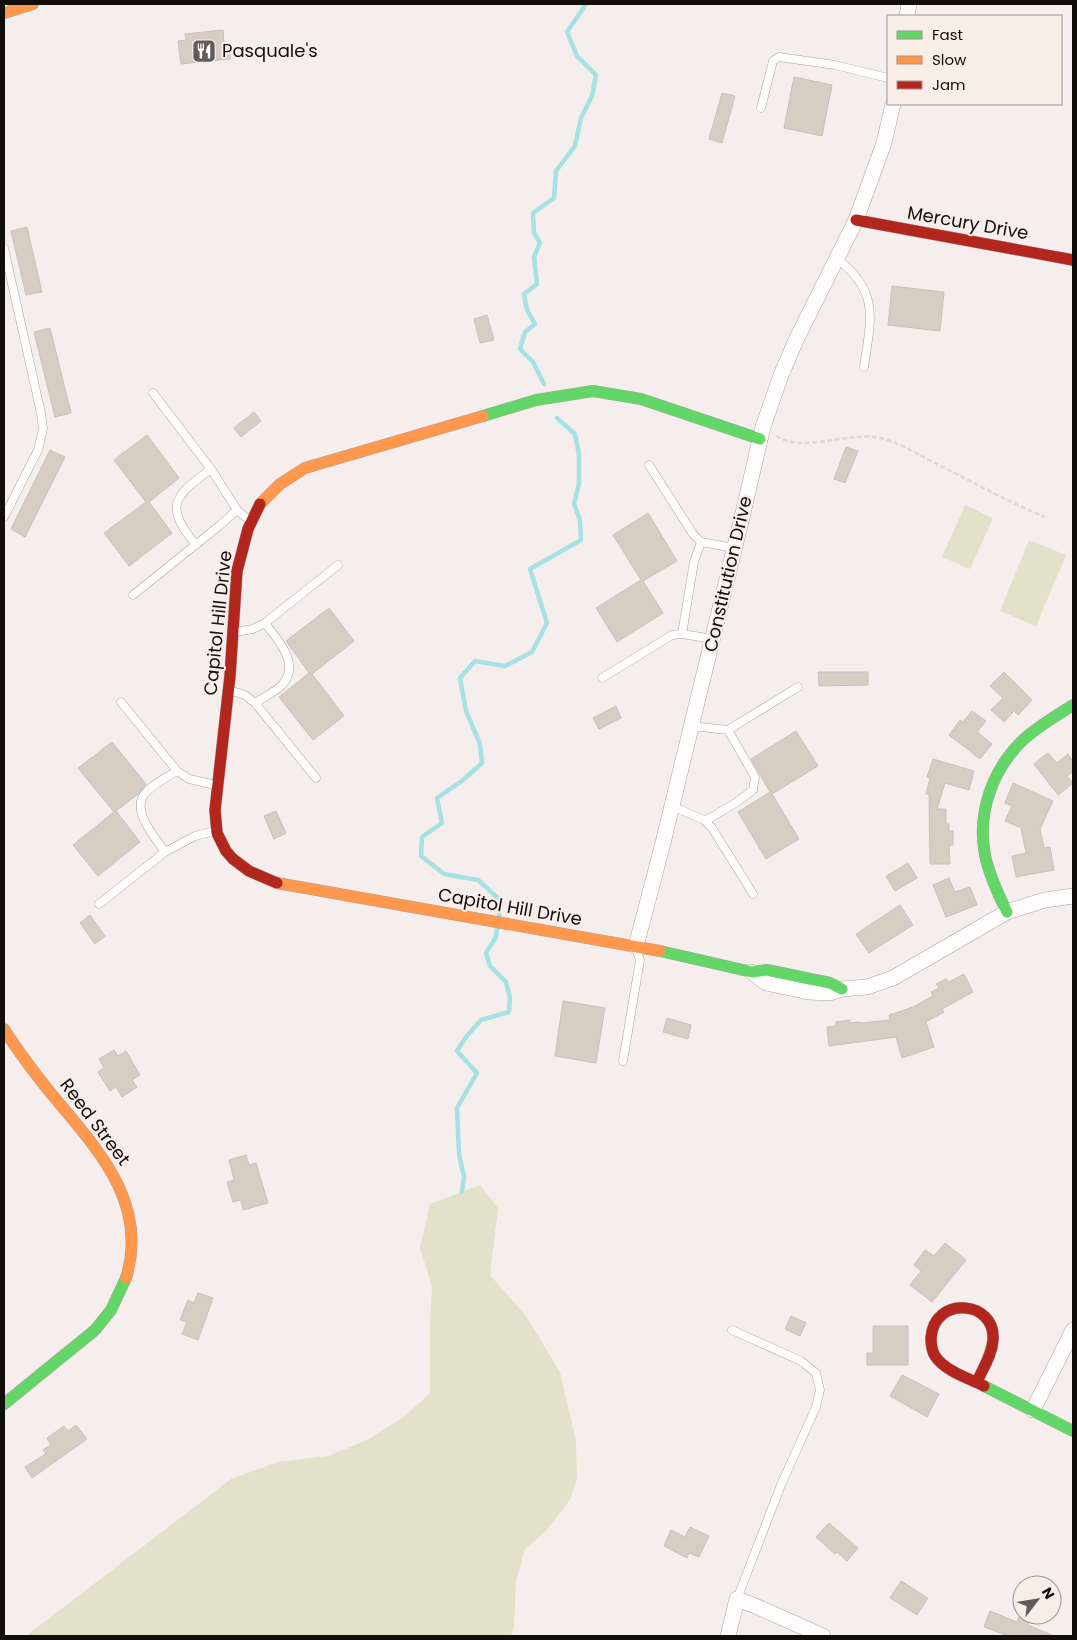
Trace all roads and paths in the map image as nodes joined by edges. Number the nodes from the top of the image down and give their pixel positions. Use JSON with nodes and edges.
{"nodes":[{"id":1,"x":33,"y":4,"type":"edge"},
{"id":2,"x":4,"y":13,"type":"edge"},
{"id":3,"x":887,"y":78,"type":"edge"},
{"id":4,"x":893,"y":105,"type":"edge"},
{"id":5,"x":761,"y":108,"type":"dead end"},
{"id":6,"x":856,"y":220,"type":"junction"},
{"id":7,"x":4,"y":248,"type":"edge"},
{"id":8,"x":837,"y":258,"type":"junction"},
{"id":9,"x":1073,"y":260,"type":"edge"},
{"id":10,"x":864,"y":367,"type":"dead end"},
{"id":11,"x":153,"y":393,"type":"dead end"},
{"id":12,"x":761,"y":433,"type":"junction"},
{"id":13,"x":649,"y":465,"type":"dead end"},
{"id":14,"x":211,"y":469,"type":"junction"},
{"id":15,"x":236,"y":510,"type":"junction"},
{"id":16,"x":4,"y":517,"type":"edge"},
{"id":17,"x":1045,"y":517,"type":"dead end"},
{"id":18,"x":251,"y":522,"type":"junction"},
{"id":19,"x":701,"y":542,"type":"junction"},
{"id":20,"x":196,"y":545,"type":"junction"},
{"id":21,"x":734,"y":548,"type":"junction"},
{"id":22,"x":338,"y":565,"type":"dead end"},
{"id":23,"x":133,"y":595,"type":"dead end"},
{"id":24,"x":264,"y":623,"type":"junction"},
{"id":25,"x":233,"y":632,"type":"junction"},
{"id":26,"x":682,"y":634,"type":"junction"},
{"id":27,"x":713,"y":639,"type":"junction"},
{"id":28,"x":602,"y":678,"type":"dead end"},
{"id":29,"x":798,"y":687,"type":"dead end"},
{"id":30,"x":228,"y":689,"type":"junction"},
{"id":31,"x":121,"y":702,"type":"dead end"},
{"id":32,"x":255,"y":703,"type":"junction"},
{"id":33,"x":1073,"y":705,"type":"edge"},
{"id":34,"x":691,"y":726,"type":"junction"},
{"id":35,"x":728,"y":730,"type":"junction"},
{"id":36,"x":176,"y":771,"type":"junction"},
{"id":37,"x":316,"y":778,"type":"dead end"},
{"id":38,"x":218,"y":785,"type":"junction"},
{"id":39,"x":672,"y":806,"type":"junction"},
{"id":40,"x":705,"y":821,"type":"junction"},
{"id":41,"x":217,"y":831,"type":"junction"},
{"id":42,"x":166,"y":852,"type":"junction"},
{"id":43,"x":753,"y":894,"type":"dead end"},
{"id":44,"x":1073,"y":896,"type":"edge"},
{"id":45,"x":99,"y":904,"type":"dead end"},
{"id":46,"x":1006,"y":912,"type":"junction"},
{"id":47,"x":636,"y":946,"type":"junction"},
{"id":48,"x":752,"y":972,"type":"joint"},
{"id":49,"x":4,"y":1029,"type":"edge"},
{"id":50,"x":623,"y":1061,"type":"dead end"},
{"id":51,"x":732,"y":1330,"type":"dead end"},
{"id":52,"x":1073,"y":1330,"type":"edge"},
{"id":53,"x":977,"y":1382,"type":"junction"},
{"id":54,"x":4,"y":1404,"type":"edge"},
{"id":55,"x":1033,"y":1410,"type":"junction"},
{"id":56,"x":1073,"y":1431,"type":"edge"},
{"id":57,"x":737,"y":1599,"type":"junction"},
{"id":58,"x":728,"y":1636,"type":"edge"},
{"id":59,"x":823,"y":1636,"type":"edge"}],
"edges":[{"from":1,"to":2,"type":"street"},
{"from":3,"to":5,"type":"lane"},
{"from":4,"to":6,"type":"street","name":"Constitution Drive"},
{"from":6,"to":8,"type":"street","name":"Constitution Drive"},
{"from":6,"to":9,"type":"street","name":"Mercury Drive"},
{"from":7,"to":16,"type":"lane"},
{"from":8,"to":10,"type":"lane"},
{"from":8,"to":12,"type":"street","name":"Constitution Drive"},
{"from":11,"to":14,"type":"lane"},
{"from":12,"to":17,"type":"path"},
{"from":12,"to":18,"type":"street","name":"Capitol Hill Drive"},
{"from":12,"to":21,"type":"street","name":"Constitution Drive"},
{"from":13,"to":19,"type":"lane"},
{"from":14,"to":15,"type":"lane"},
{"from":14,"to":20,"type":"lane"},
{"from":15,"to":18,"type":"lane"},
{"from":15,"to":20,"type":"lane"},
{"from":18,"to":25,"type":"street","name":"Capitol Hill Drive"},
{"from":19,"to":21,"type":"lane"},
{"from":19,"to":26,"type":"lane"},
{"from":20,"to":23,"type":"lane"},
{"from":21,"to":27,"type":"street","name":"Constitution Drive"},
{"from":22,"to":24,"type":"lane"},
{"from":24,"to":25,"type":"lane"},
{"from":24,"to":32,"type":"lane"},
{"from":25,"to":30,"type":"street","name":"Capitol Hill Drive"},
{"from":26,"to":27,"type":"lane"},
{"from":26,"to":28,"type":"lane"},
{"from":27,"to":34,"type":"street","name":"Constitution Drive"},
{"from":29,"to":35,"type":"lane"},
{"from":30,"to":32,"type":"lane"},
{"from":30,"to":38,"type":"street","name":"Capitol Hill Drive"},
{"from":31,"to":36,"type":"lane"},
{"from":32,"to":37,"type":"lane"},
{"from":33,"to":46,"type":"street"},
{"from":34,"to":35,"type":"lane"},
{"from":34,"to":39,"type":"street","name":"Constitution Drive"},
{"from":35,"to":40,"type":"lane"},
{"from":36,"to":38,"type":"lane"},
{"from":36,"to":42,"type":"lane"},
{"from":38,"to":41,"type":"street","name":"Capitol Hill Drive"},
{"from":39,"to":40,"type":"lane"},
{"from":39,"to":47,"type":"street","name":"Constitution Drive"},
{"from":40,"to":43,"type":"lane"},
{"from":41,"to":42,"type":"lane"},
{"from":41,"to":47,"type":"street","name":"Capitol Hill Drive"},
{"from":42,"to":45,"type":"lane"},
{"from":44,"to":46,"type":"street"},
{"from":46,"to":48,"type":"street"},
{"from":47,"to":48,"type":"street","name":"Capitol Hill Drive"},
{"from":47,"to":50,"type":"lane","name":"Constitution Drive"},
{"from":49,"to":54,"type":"street","name":"Reed Street"},
{"from":51,"to":57,"type":"lane"},
{"from":52,"to":55,"type":"street"},
{"from":53,"to":53,"type":"street"},
{"from":53,"to":55,"type":"street"},
{"from":55,"to":56,"type":"street"},
{"from":57,"to":58,"type":"street"},
{"from":57,"to":59,"type":"street"}]}
